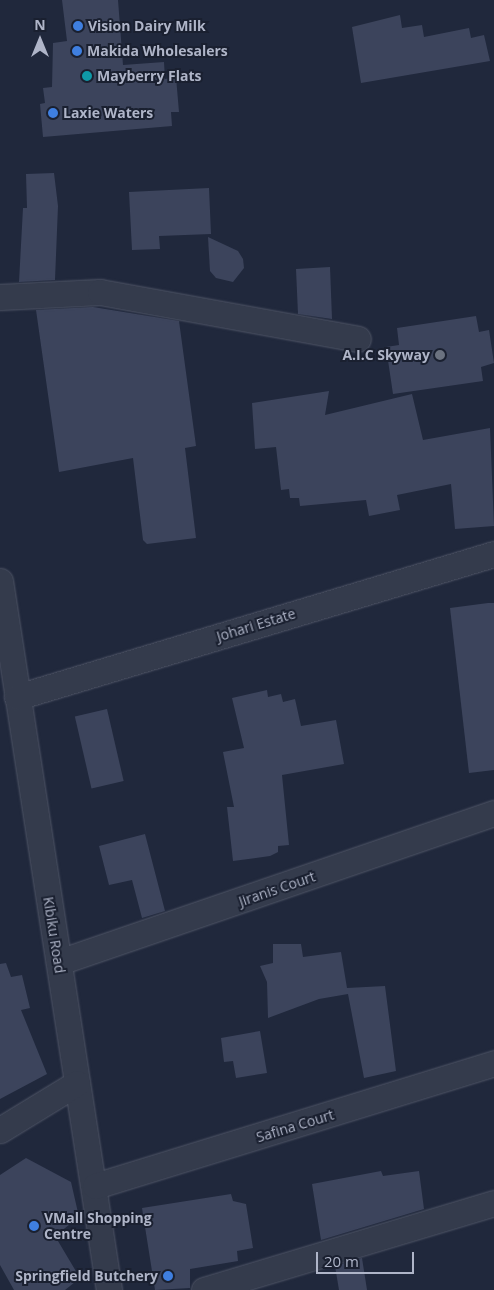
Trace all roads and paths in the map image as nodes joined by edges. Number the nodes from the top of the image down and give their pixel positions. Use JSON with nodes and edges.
{"nodes":[{"id":1,"x":0,"y":297,"type":"edge"},
{"id":2,"x":358,"y":339,"type":"dead end"},
{"id":3,"x":494,"y":554,"type":"edge"},
{"id":4,"x":0,"y":581,"type":"edge"},
{"id":5,"x":18,"y":696,"type":"junction"},
{"id":6,"x":494,"y":813,"type":"edge"},
{"id":7,"x":59,"y":962,"type":"junction"},
{"id":8,"x":494,"y":1063,"type":"edge"},
{"id":9,"x":77,"y":1082,"type":"junction"},
{"id":10,"x":0,"y":1130,"type":"edge"},
{"id":11,"x":95,"y":1186,"type":"junction"},
{"id":12,"x":494,"y":1203,"type":"edge"},
{"id":13,"x":109,"y":1290,"type":"edge"},
{"id":14,"x":204,"y":1290,"type":"edge"}],
"edges":[{"from":1,"to":2,"type":"street"},
{"from":3,"to":5,"type":"street","name":"Johari Estate"},
{"from":4,"to":5,"type":"street","name":"Kibiku Road"},
{"from":5,"to":7,"type":"street","name":"Kibiku Road"},
{"from":6,"to":7,"type":"street","name":"Jiranis Court"},
{"from":7,"to":9,"type":"street","name":"Kibiku Road"},
{"from":8,"to":11,"type":"street","name":"Safina Court"},
{"from":9,"to":10,"type":"street"},
{"from":9,"to":11,"type":"street","name":"Kibiku Road"},
{"from":11,"to":13,"type":"street","name":"Kibiku Road"},
{"from":12,"to":14,"type":"street"}]}
